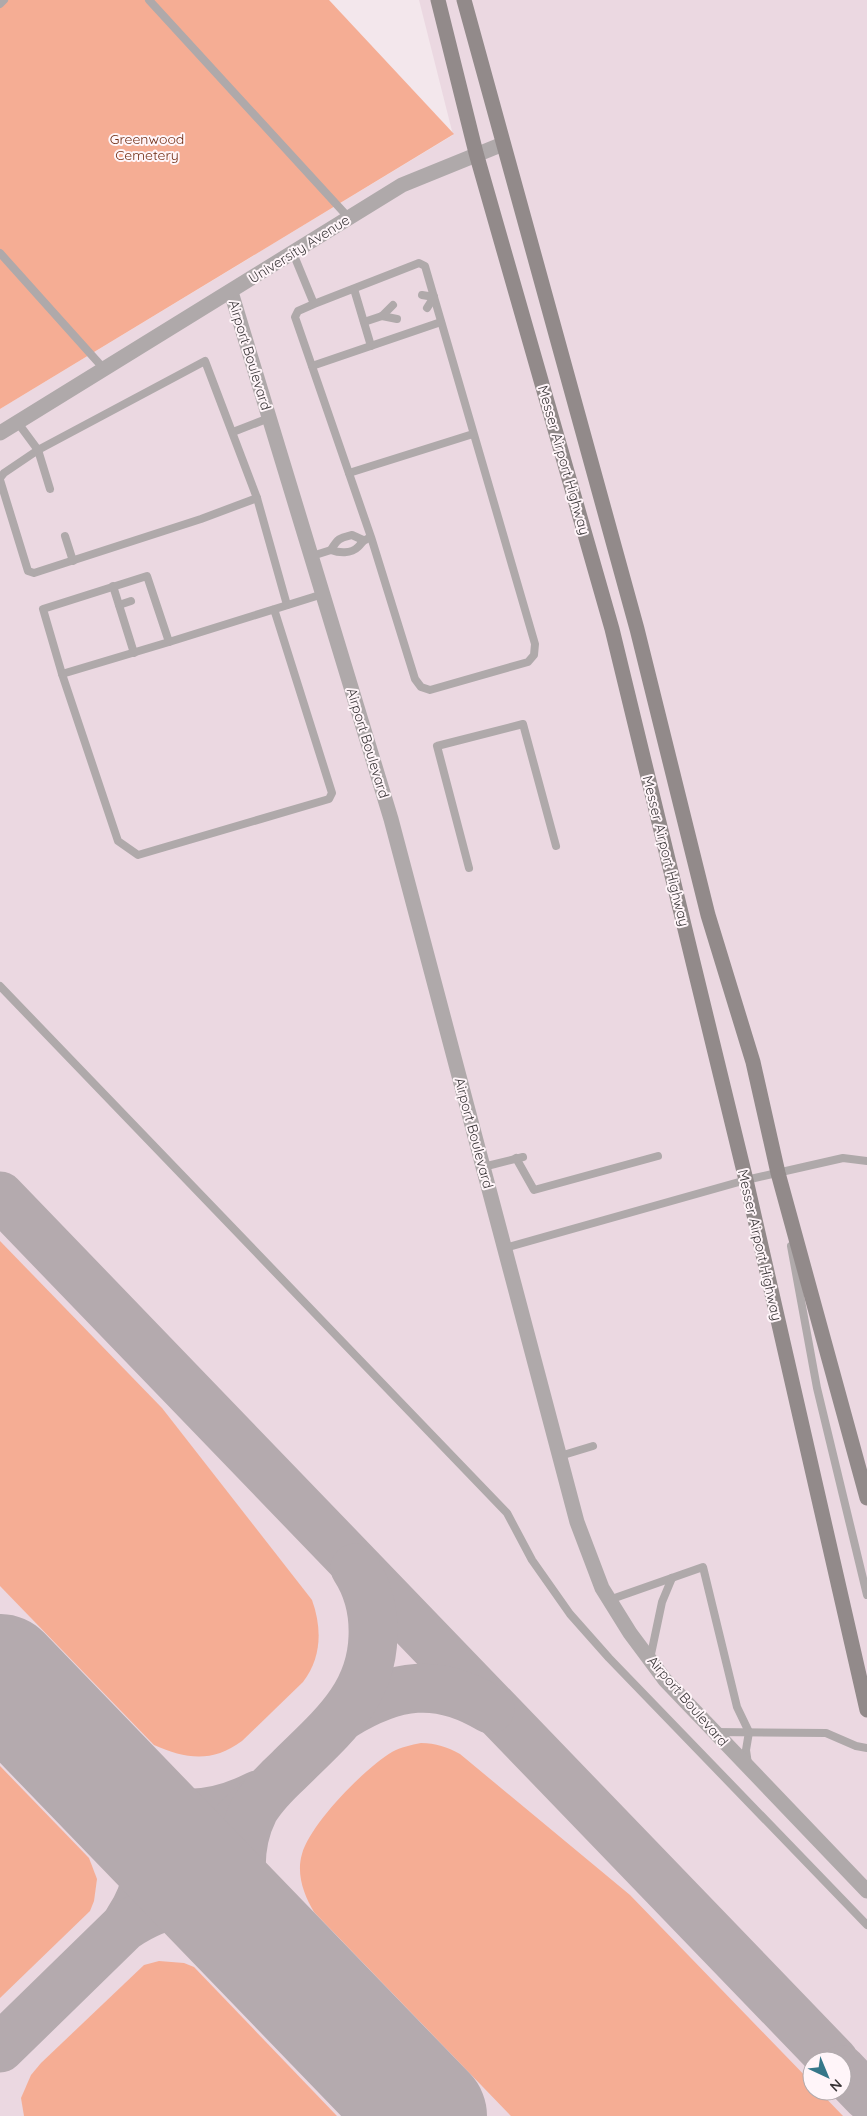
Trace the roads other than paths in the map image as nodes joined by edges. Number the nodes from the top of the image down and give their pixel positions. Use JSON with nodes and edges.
{"nodes":[{"id":1,"x":4,"y":0,"type":"edge"},
{"id":2,"x":149,"y":0,"type":"edge"},
{"id":3,"x":438,"y":0,"type":"edge"},
{"id":4,"x":464,"y":0,"type":"edge"},
{"id":5,"x":0,"y":4,"type":"edge"},
{"id":6,"x":504,"y":144,"type":"junction"},
{"id":7,"x":476,"y":154,"type":"junction"},
{"id":8,"x":349,"y":218,"type":"junction"},
{"id":9,"x":0,"y":252,"type":"edge"},
{"id":10,"x":293,"y":253,"type":"junction"},
{"id":11,"x":354,"y":289,"type":"junction"},
{"id":12,"x":231,"y":292,"type":"junction"},
{"id":13,"x":422,"y":295,"type":"dead end"},
{"id":14,"x":434,"y":297,"type":"junction"},
{"id":15,"x":314,"y":304,"type":"junction"},
{"id":16,"x":393,"y":305,"type":"dead end"},
{"id":17,"x":427,"y":308,"type":"dead end"},
{"id":18,"x":382,"y":316,"type":"junction"},
{"id":19,"x":397,"y":319,"type":"dead end"},
{"id":20,"x":364,"y":322,"type":"junction"},
{"id":21,"x":441,"y":322,"type":"junction"},
{"id":22,"x":371,"y":346,"type":"junction"},
{"id":23,"x":312,"y":366,"type":"junction"},
{"id":24,"x":104,"y":370,"type":"junction"},
{"id":25,"x":270,"y":418,"type":"junction"},
{"id":26,"x":18,"y":423,"type":"junction"},
{"id":27,"x":233,"y":432,"type":"junction"},
{"id":28,"x":0,"y":433,"type":"edge"},
{"id":29,"x":473,"y":434,"type":"junction"},
{"id":30,"x":38,"y":450,"type":"junction"},
{"id":31,"x":349,"y":473,"type":"junction"},
{"id":32,"x":0,"y":479,"type":"edge"},
{"id":33,"x":50,"y":489,"type":"dead end"},
{"id":34,"x":257,"y":498,"type":"junction"},
{"id":35,"x":65,"y":536,"type":"dead end"},
{"id":36,"x":367,"y":539,"type":"junction"},
{"id":37,"x":331,"y":550,"type":"junction"},
{"id":38,"x":312,"y":556,"type":"junction"},
{"id":39,"x":73,"y":560,"type":"junction"},
{"id":40,"x":113,"y":586,"type":"junction"},
{"id":41,"x":323,"y":594,"type":"junction"},
{"id":42,"x":130,"y":601,"type":"dead end"},
{"id":43,"x":119,"y":605,"type":"junction"},
{"id":44,"x":287,"y":605,"type":"junction"},
{"id":45,"x":274,"y":609,"type":"junction"},
{"id":46,"x":169,"y":642,"type":"junction"},
{"id":47,"x":134,"y":653,"type":"junction"},
{"id":48,"x":62,"y":674,"type":"junction"},
{"id":49,"x":556,"y":846,"type":"dead end"},
{"id":50,"x":469,"y":868,"type":"dead end"},
{"id":51,"x":0,"y":986,"type":"edge"},
{"id":52,"x":658,"y":1156,"type":"dead end"},
{"id":53,"x":867,"y":1161,"type":"edge"},
{"id":54,"x":483,"y":1167,"type":"junction"},
{"id":55,"x":778,"y":1173,"type":"junction"},
{"id":56,"x":746,"y":1180,"type":"junction"},
{"id":57,"x":504,"y":1248,"type":"junction"},
{"id":58,"x":593,"y":1446,"type":"dead end"},
{"id":59,"x":560,"y":1456,"type":"junction"},
{"id":60,"x":867,"y":1498,"type":"edge"},
{"id":61,"x":672,"y":1578,"type":"junction"},
{"id":62,"x":867,"y":1595,"type":"edge"},
{"id":63,"x":609,"y":1600,"type":"junction"},
{"id":64,"x":650,"y":1659,"type":"junction"},
{"id":65,"x":867,"y":1710,"type":"edge"},
{"id":66,"x":713,"y":1732,"type":"junction"},
{"id":67,"x":748,"y":1732,"type":"junction"},
{"id":68,"x":867,"y":1748,"type":"edge"},
{"id":69,"x":749,"y":1769,"type":"junction"},
{"id":70,"x":867,"y":1891,"type":"edge"},
{"id":71,"x":867,"y":1925,"type":"edge"}],
"edges":[{"from":1,"to":5,"type":"lane"},
{"from":2,"to":8,"type":"lane"},
{"from":3,"to":7,"type":"main road","name":"Messer Airport Highway"},
{"from":4,"to":6,"type":"main road","name":"Messer Airport Highway"},
{"from":6,"to":7,"type":"street","name":"University Avenue"},
{"from":6,"to":55,"type":"main road","name":"Messer Airport Highway"},
{"from":7,"to":8,"type":"street","name":"University Avenue"},
{"from":7,"to":56,"type":"main road","name":"Messer Airport Highway"},
{"from":8,"to":10,"type":"street","name":"University Avenue"},
{"from":9,"to":24,"type":"lane"},
{"from":10,"to":12,"type":"street","name":"University Avenue"},
{"from":10,"to":15,"type":"lane"},
{"from":11,"to":14,"type":"lane"},
{"from":11,"to":15,"type":"lane"},
{"from":11,"to":20,"type":"lane"},
{"from":12,"to":24,"type":"street","name":"University Avenue"},
{"from":12,"to":25,"type":"street","name":"Airport Boulevard"},
{"from":13,"to":14,"type":"lane"},
{"from":14,"to":17,"type":"lane"},
{"from":14,"to":21,"type":"lane"},
{"from":15,"to":23,"type":"lane"},
{"from":16,"to":18,"type":"lane"},
{"from":18,"to":19,"type":"lane"},
{"from":18,"to":20,"type":"lane"},
{"from":20,"to":22,"type":"lane"},
{"from":21,"to":22,"type":"lane"},
{"from":21,"to":29,"type":"lane"},
{"from":22,"to":23,"type":"lane"},
{"from":23,"to":31,"type":"lane"},
{"from":24,"to":26,"type":"street","name":"University Avenue"},
{"from":25,"to":27,"type":"lane"},
{"from":25,"to":38,"type":"street","name":"Airport Boulevard"},
{"from":26,"to":28,"type":"street","name":"University Avenue"},
{"from":26,"to":30,"type":"lane"},
{"from":27,"to":30,"type":"lane"},
{"from":27,"to":34,"type":"lane"},
{"from":29,"to":31,"type":"lane"},
{"from":29,"to":36,"type":"lane"},
{"from":30,"to":32,"type":"lane"},
{"from":30,"to":33,"type":"lane"},
{"from":31,"to":36,"type":"lane"},
{"from":32,"to":39,"type":"lane"},
{"from":34,"to":39,"type":"lane"},
{"from":34,"to":44,"type":"lane"},
{"from":35,"to":39,"type":"lane"},
{"from":36,"to":37,"type":"lane"},
{"from":36,"to":37,"type":"lane"},
{"from":37,"to":38,"type":"lane"},
{"from":38,"to":41,"type":"street","name":"Airport Boulevard"},
{"from":40,"to":43,"type":"lane"},
{"from":40,"to":46,"type":"lane"},
{"from":40,"to":48,"type":"lane"},
{"from":41,"to":44,"type":"lane"},
{"from":41,"to":54,"type":"street","name":"Airport Boulevard"},
{"from":42,"to":43,"type":"lane"},
{"from":43,"to":47,"type":"lane"},
{"from":44,"to":45,"type":"lane"},
{"from":45,"to":46,"type":"lane"},
{"from":45,"to":48,"type":"lane"},
{"from":46,"to":47,"type":"lane"},
{"from":47,"to":48,"type":"lane"},
{"from":49,"to":50,"type":"lane"},
{"from":51,"to":71,"type":"lane"},
{"from":52,"to":54,"type":"lane"},
{"from":53,"to":55,"type":"lane"},
{"from":54,"to":57,"type":"street","name":"Airport Boulevard"},
{"from":55,"to":56,"type":"lane"},
{"from":55,"to":60,"type":"main road","name":"Messer Airport Highway"},
{"from":55,"to":62,"type":"lane","name":"Messer Airport Highway"},
{"from":56,"to":57,"type":"lane"},
{"from":56,"to":65,"type":"main road","name":"Messer Airport Highway"},
{"from":57,"to":59,"type":"street","name":"Airport Boulevard"},
{"from":58,"to":59,"type":"lane"},
{"from":59,"to":63,"type":"street","name":"Airport Boulevard"},
{"from":61,"to":63,"type":"lane"},
{"from":61,"to":64,"type":"lane"},
{"from":61,"to":67,"type":"lane"},
{"from":63,"to":64,"type":"street","name":"Airport Boulevard"},
{"from":64,"to":66,"type":"street","name":"Airport Boulevard"},
{"from":66,"to":67,"type":"lane"},
{"from":66,"to":69,"type":"street","name":"Airport Boulevard"},
{"from":67,"to":68,"type":"lane"},
{"from":67,"to":69,"type":"lane"},
{"from":69,"to":70,"type":"street","name":"Airport Boulevard"}]}
